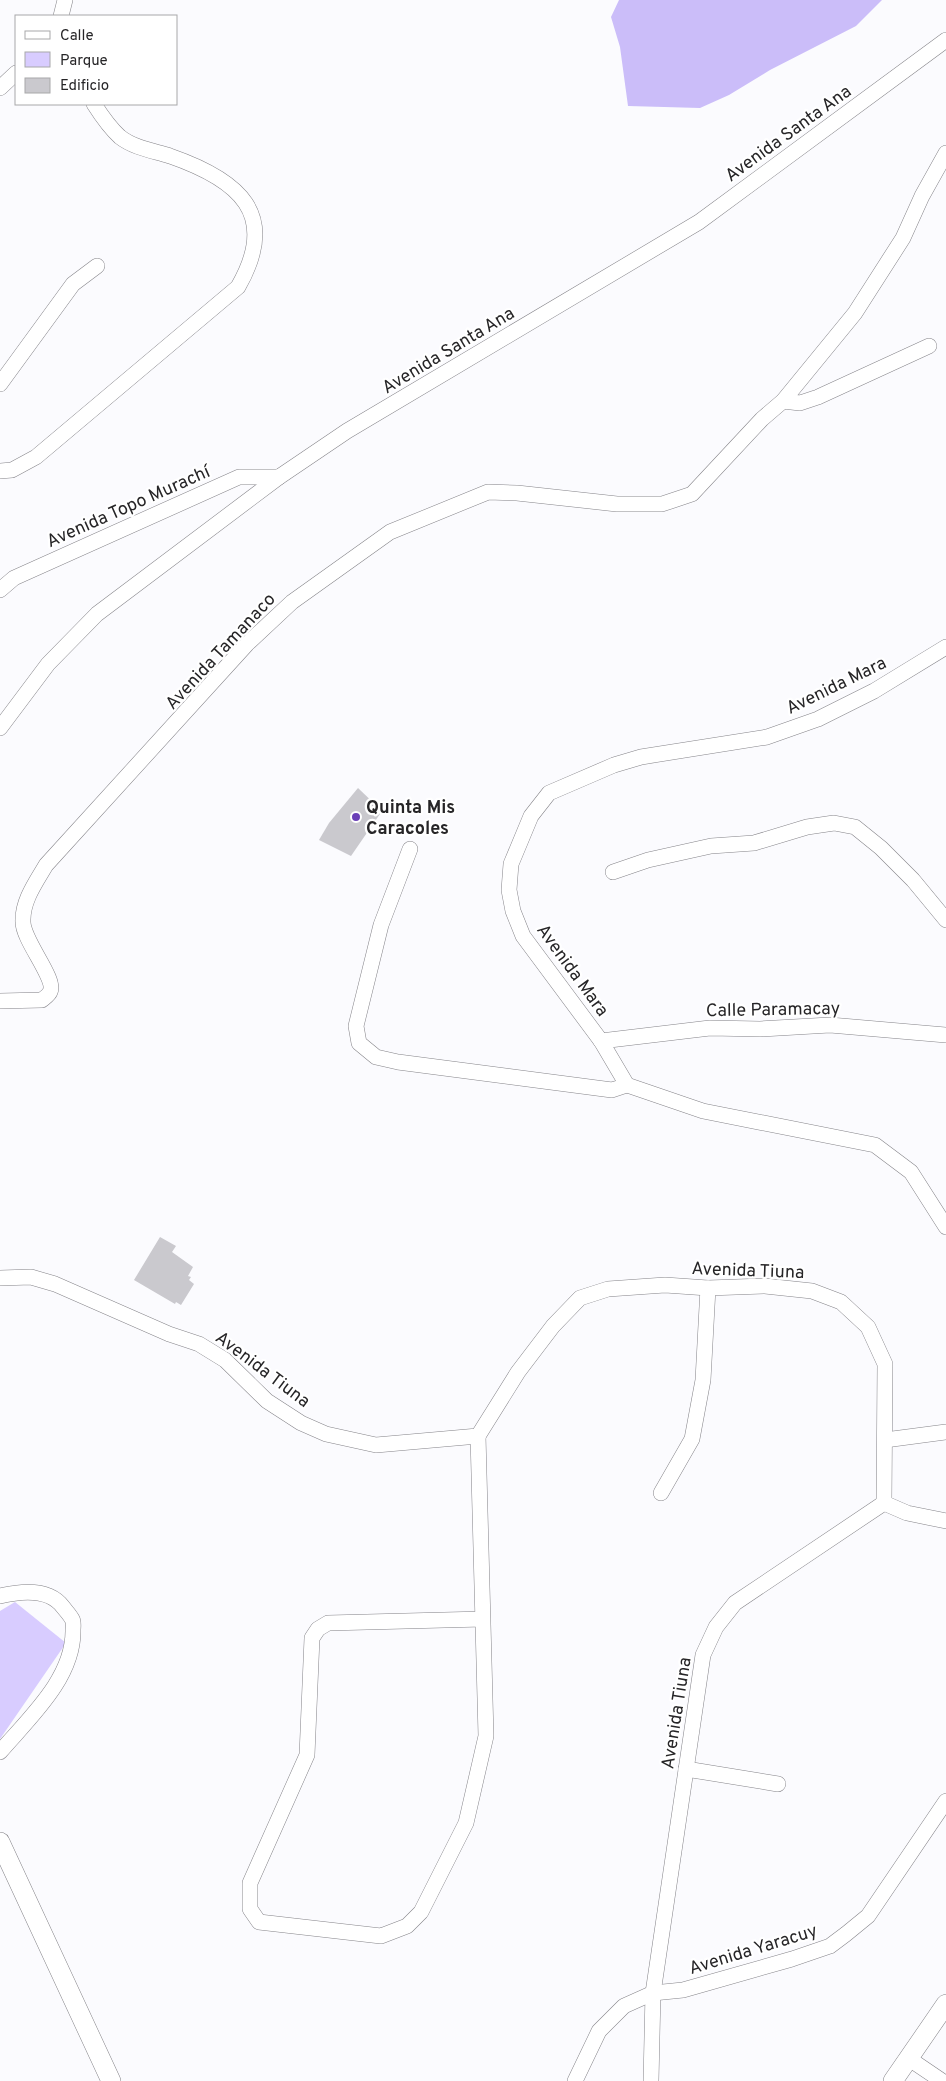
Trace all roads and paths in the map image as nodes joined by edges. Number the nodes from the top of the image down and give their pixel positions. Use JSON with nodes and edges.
{"nodes":[{"id":1,"x":65,"y":0,"type":"edge"},
{"id":2,"x":61,"y":15,"type":"edge"},
{"id":3,"x":946,"y":40,"type":"edge"},
{"id":4,"x":15,"y":74,"type":"edge"},
{"id":5,"x":0,"y":88,"type":"edge"},
{"id":6,"x":95,"y":105,"type":"edge"},
{"id":7,"x":946,"y":153,"type":"edge"},
{"id":8,"x":98,"y":266,"type":"dead end"},
{"id":9,"x":929,"y":346,"type":"dead end"},
{"id":10,"x":0,"y":384,"type":"edge"},
{"id":11,"x":783,"y":401,"type":"junction"},
{"id":12,"x":0,"y":471,"type":"edge"},
{"id":13,"x":278,"y":476,"type":"junction"},
{"id":14,"x":0,"y":590,"type":"edge"},
{"id":15,"x":946,"y":647,"type":"edge"},
{"id":16,"x":0,"y":728,"type":"edge"},
{"id":17,"x":410,"y":849,"type":"dead end"},
{"id":18,"x":613,"y":872,"type":"dead end"},
{"id":19,"x":946,"y":920,"type":"edge"},
{"id":20,"x":0,"y":1001,"type":"edge"},
{"id":21,"x":946,"y":1035,"type":"edge"},
{"id":22,"x":601,"y":1041,"type":"junction"},
{"id":23,"x":627,"y":1085,"type":"junction"},
{"id":24,"x":941,"y":1208,"type":"edge"},
{"id":25,"x":946,"y":1227,"type":"edge"},
{"id":26,"x":0,"y":1278,"type":"edge"},
{"id":27,"x":708,"y":1288,"type":"junction"},
{"id":28,"x":946,"y":1432,"type":"edge"},
{"id":29,"x":478,"y":1436,"type":"junction"},
{"id":30,"x":885,"y":1440,"type":"junction"},
{"id":31,"x":661,"y":1493,"type":"dead end"},
{"id":32,"x":884,"y":1503,"type":"junction"},
{"id":33,"x":946,"y":1521,"type":"edge"},
{"id":34,"x":0,"y":1596,"type":"edge"},
{"id":35,"x":483,"y":1619,"type":"junction"},
{"id":36,"x":0,"y":1752,"type":"edge"},
{"id":37,"x":686,"y":1769,"type":"junction"},
{"id":38,"x":778,"y":1784,"type":"dead end"},
{"id":39,"x":946,"y":1801,"type":"edge"},
{"id":40,"x":2,"y":1854,"type":"edge"},
{"id":41,"x":653,"y":1993,"type":"junction"},
{"id":42,"x":946,"y":2004,"type":"edge"},
{"id":43,"x":908,"y":2058,"type":"junction"},
{"id":44,"x":111,"y":2081,"type":"edge"},
{"id":45,"x":575,"y":2081,"type":"edge"},
{"id":46,"x":651,"y":2081,"type":"edge"},
{"id":47,"x":893,"y":2081,"type":"edge"},
{"id":48,"x":942,"y":2081,"type":"edge"}],
"edges":[{"from":1,"to":2,"type":"street"},
{"from":3,"to":13,"type":"street","name":"Avenida Santa Ana"},
{"from":4,"to":5,"type":"street"},
{"from":6,"to":12,"type":"street"},
{"from":7,"to":11,"type":"street","name":"Avenida Tamanaco"},
{"from":8,"to":10,"type":"street"},
{"from":9,"to":11,"type":"street"},
{"from":11,"to":20,"type":"street","name":"Avenida Tamanaco"},
{"from":13,"to":14,"type":"street","name":"Avenida Topo Murachí"},
{"from":13,"to":16,"type":"street","name":"Avenida Santa Ana"},
{"from":15,"to":22,"type":"street","name":"Avenida Mara"},
{"from":17,"to":23,"type":"street"},
{"from":18,"to":19,"type":"street"},
{"from":21,"to":22,"type":"street","name":"Calle Paramacay"},
{"from":22,"to":23,"type":"street","name":"Avenida Mara"},
{"from":23,"to":24,"type":"street"},
{"from":24,"to":25,"type":"street"},
{"from":26,"to":29,"type":"street","name":"Avenida Tiuna"},
{"from":27,"to":29,"type":"street","name":"Avenida Tiuna"},
{"from":27,"to":30,"type":"street","name":"Avenida Tiuna"},
{"from":27,"to":31,"type":"street"},
{"from":28,"to":30,"type":"street"},
{"from":29,"to":35,"type":"street"},
{"from":30,"to":32,"type":"street","name":"Avenida Tiuna"},
{"from":32,"to":33,"type":"street"},
{"from":32,"to":37,"type":"street","name":"Avenida Tiuna"},
{"from":34,"to":36,"type":"street"},
{"from":35,"to":35,"type":"street"},
{"from":37,"to":38,"type":"street"},
{"from":37,"to":41,"type":"street","name":"Avenida Tiuna"},
{"from":39,"to":41,"type":"street","name":"Avenida Yaracuy"},
{"from":40,"to":44,"type":"street"},
{"from":41,"to":45,"type":"street","name":"Avenida Yaracuy"},
{"from":41,"to":46,"type":"street","name":"Avenida Tiuna"},
{"from":42,"to":43,"type":"street"},
{"from":43,"to":47,"type":"street"},
{"from":43,"to":48,"type":"street"}]}
